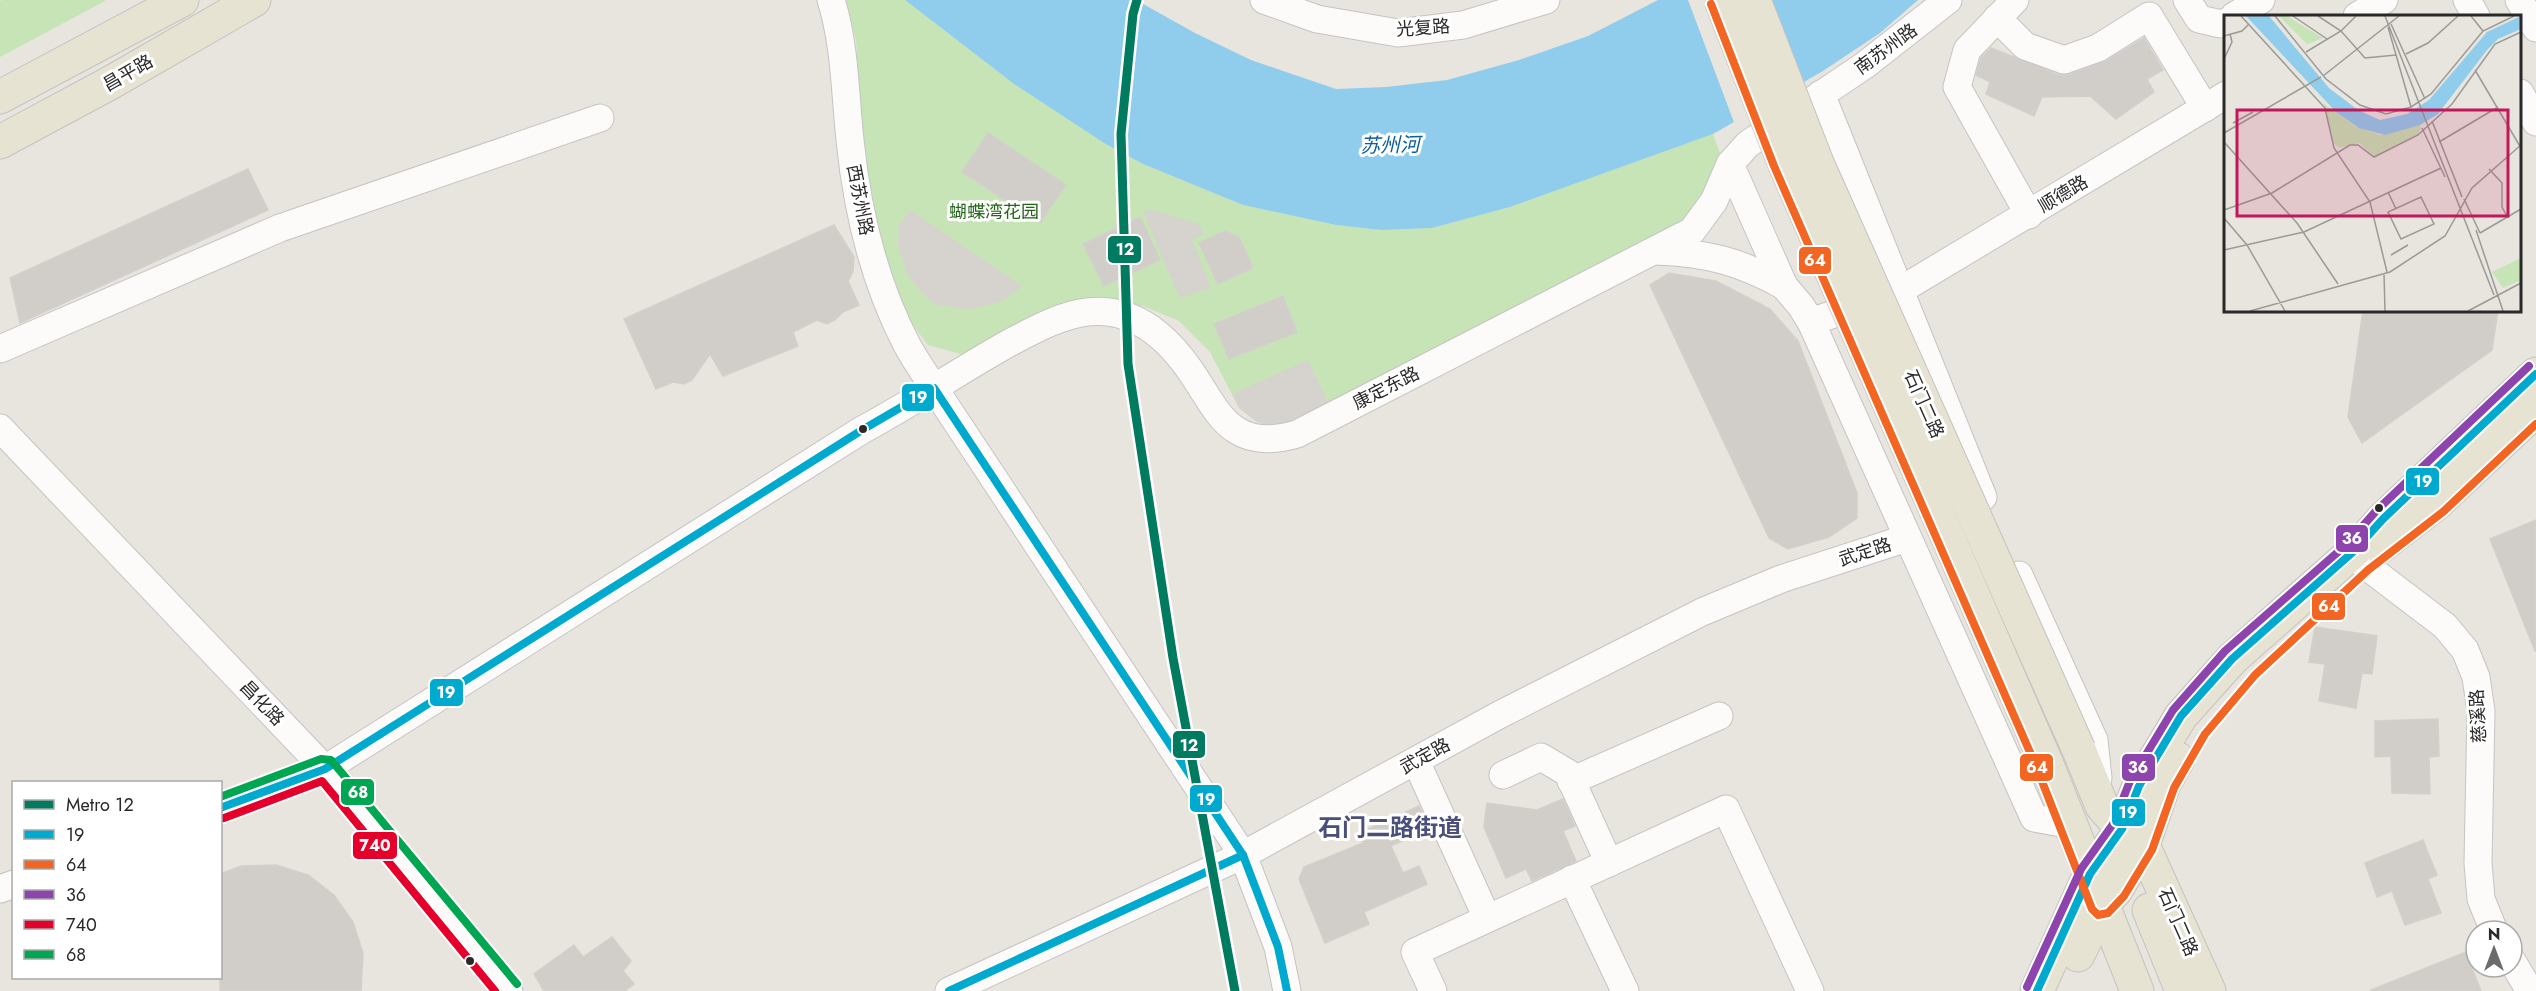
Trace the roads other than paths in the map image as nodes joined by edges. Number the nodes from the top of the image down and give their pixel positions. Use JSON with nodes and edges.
{"nodes":[{"id":1,"x":182,"y":0,"type":"edge"},
{"id":2,"x":254,"y":0,"type":"edge"},
{"id":3,"x":831,"y":0,"type":"edge"},
{"id":4,"x":1264,"y":0,"type":"edge"},
{"id":5,"x":1546,"y":0,"type":"edge"},
{"id":6,"x":1722,"y":0,"type":"edge"},
{"id":7,"x":1754,"y":0,"type":"edge"},
{"id":8,"x":1948,"y":0,"type":"edge"},
{"id":9,"x":2187,"y":0,"type":"edge"},
{"id":10,"x":2261,"y":0,"type":"edge"},
{"id":11,"x":2384,"y":0,"type":"edge"},
{"id":12,"x":2467,"y":0,"type":"edge"},
{"id":13,"x":2519,"y":0,"type":"edge"},
{"id":14,"x":2006,"y":9,"type":"edge"},
{"id":15,"x":2236,"y":15,"type":"edge"},
{"id":16,"x":2359,"y":15,"type":"edge"},
{"id":17,"x":2475,"y":15,"type":"edge"},
{"id":18,"x":2224,"y":23,"type":"edge"},
{"id":19,"x":2536,"y":28,"type":"edge"},
{"id":20,"x":1821,"y":94,"type":"junction"},
{"id":21,"x":2521,"y":95,"type":"edge"},
{"id":22,"x":0,"y":97,"type":"edge"},
{"id":23,"x":2215,"y":101,"type":"edge"},
{"id":24,"x":600,"y":118,"type":"dead end"},
{"id":25,"x":2536,"y":122,"type":"edge"},
{"id":26,"x":0,"y":142,"type":"edge"},
{"id":27,"x":1730,"y":164,"type":"junction"},
{"id":28,"x":2030,"y":215,"type":"junction"},
{"id":29,"x":1655,"y":251,"type":"junction"},
{"id":30,"x":1784,"y":286,"type":"junction"},
{"id":31,"x":1899,"y":291,"type":"junction"},
{"id":32,"x":1811,"y":322,"type":"junction"},
{"id":33,"x":0,"y":349,"type":"edge"},
{"id":34,"x":2536,"y":374,"type":"edge"},
{"id":35,"x":934,"y":388,"type":"junction"},
{"id":36,"x":2536,"y":410,"type":"edge"},
{"id":37,"x":0,"y":428,"type":"edge"},
{"id":38,"x":1907,"y":538,"type":"junction"},
{"id":39,"x":2357,"y":556,"type":"junction"},
{"id":40,"x":1719,"y":716,"type":"dead end"},
{"id":41,"x":1416,"y":761,"type":"junction"},
{"id":42,"x":325,"y":769,"type":"junction"},
{"id":43,"x":1503,"y":775,"type":"dead end"},
{"id":44,"x":1571,"y":782,"type":"junction"},
{"id":45,"x":222,"y":806,"type":"edge"},
{"id":46,"x":2072,"y":825,"type":"junction"},
{"id":47,"x":1243,"y":855,"type":"junction"},
{"id":48,"x":2115,"y":859,"type":"junction"},
{"id":49,"x":1609,"y":862,"type":"junction"},
{"id":50,"x":1572,"y":879,"type":"junction"},
{"id":51,"x":1487,"y":918,"type":"junction"},
{"id":52,"x":2489,"y":919,"type":"edge"},
{"id":53,"x":509,"y":991,"type":"edge"},
{"id":54,"x":949,"y":991,"type":"edge"},
{"id":55,"x":1287,"y":991,"type":"edge"},
{"id":56,"x":1433,"y":991,"type":"edge"},
{"id":57,"x":1625,"y":991,"type":"edge"},
{"id":58,"x":1810,"y":991,"type":"edge"},
{"id":59,"x":2037,"y":991,"type":"edge"},
{"id":60,"x":2059,"y":991,"type":"edge"},
{"id":61,"x":2138,"y":991,"type":"edge"},
{"id":62,"x":2157,"y":991,"type":"edge"},
{"id":63,"x":2182,"y":991,"type":"edge"},
{"id":64,"x":2209,"y":991,"type":"edge"}],
"edges":[{"from":1,"to":22,"type":"main road"},
{"from":2,"to":26,"type":"main road","name":"昌平路"},
{"from":3,"to":35,"type":"street","name":"西苏州路"},
{"from":4,"to":5,"type":"street","name":"光复路"},
{"from":6,"to":46,"type":"main road","name":"石门二路","bridge":true},
{"from":7,"to":48,"type":"main road","name":"石门二路","bridge":true},
{"from":8,"to":20,"type":"street","name":"南苏州路"},
{"from":9,"to":18,"type":"street"},
{"from":10,"to":15,"type":"street"},
{"from":11,"to":16,"type":"street"},
{"from":12,"to":17,"type":"street"},
{"from":13,"to":19,"type":"street"},
{"from":14,"to":23,"type":"street"},
{"from":14,"to":28,"type":"street"},
{"from":20,"to":27,"type":"street","name":"康定东路"},
{"from":20,"to":31,"type":"street","name":"石门二路"},
{"from":21,"to":25,"type":"street"},
{"from":23,"to":28,"type":"street","name":"顺德路"},
{"from":24,"to":33,"type":"street"},
{"from":27,"to":29,"type":"street","name":"康定东路"},
{"from":27,"to":30,"type":"street"},
{"from":28,"to":31,"type":"street","name":"顺德路"},
{"from":29,"to":30,"type":"street"},
{"from":29,"to":35,"type":"street","name":"康定东路"},
{"from":30,"to":32,"type":"street"},
{"from":31,"to":32,"type":"street","name":"顺德路"},
{"from":31,"to":48,"type":"street","name":"石门二路"},
{"from":32,"to":38,"type":"street"},
{"from":34,"to":39,"type":"main road"},
{"from":35,"to":42,"type":"street","name":"康定东路"},
{"from":35,"to":47,"type":"street","name":"西苏州路"},
{"from":36,"to":39,"type":"main road"},
{"from":37,"to":42,"type":"street","name":"昌化路"},
{"from":38,"to":41,"type":"street","name":"武定路"},
{"from":38,"to":46,"type":"street"},
{"from":39,"to":48,"type":"main road"},
{"from":39,"to":52,"type":"street","name":"慈溪路"},
{"from":40,"to":44,"type":"street"},
{"from":41,"to":47,"type":"street","name":"武定路"},
{"from":41,"to":51,"type":"street"},
{"from":42,"to":45,"type":"street","name":"康定东路"},
{"from":42,"to":53,"type":"street","name":"昌化路"},
{"from":43,"to":44,"type":"street"},
{"from":44,"to":49,"type":"street"},
{"from":46,"to":48,"type":"main road","name":"石门二路"},
{"from":47,"to":54,"type":"street","name":"武定路"},
{"from":47,"to":55,"type":"street","name":"西苏州路"},
{"from":48,"to":59,"type":"main road"},
{"from":48,"to":60,"type":"main road"},
{"from":48,"to":61,"type":"main road","name":"石门二路"},
{"from":48,"to":62,"type":"main road","name":"石门二路"},
{"from":48,"to":63,"type":"main road","name":"石门二路"},
{"from":48,"to":64,"type":"main road","name":"石门二路"},
{"from":49,"to":50,"type":"street"},
{"from":49,"to":58,"type":"street"},
{"from":50,"to":51,"type":"street"},
{"from":50,"to":57,"type":"street"},
{"from":51,"to":56,"type":"street"}]}
